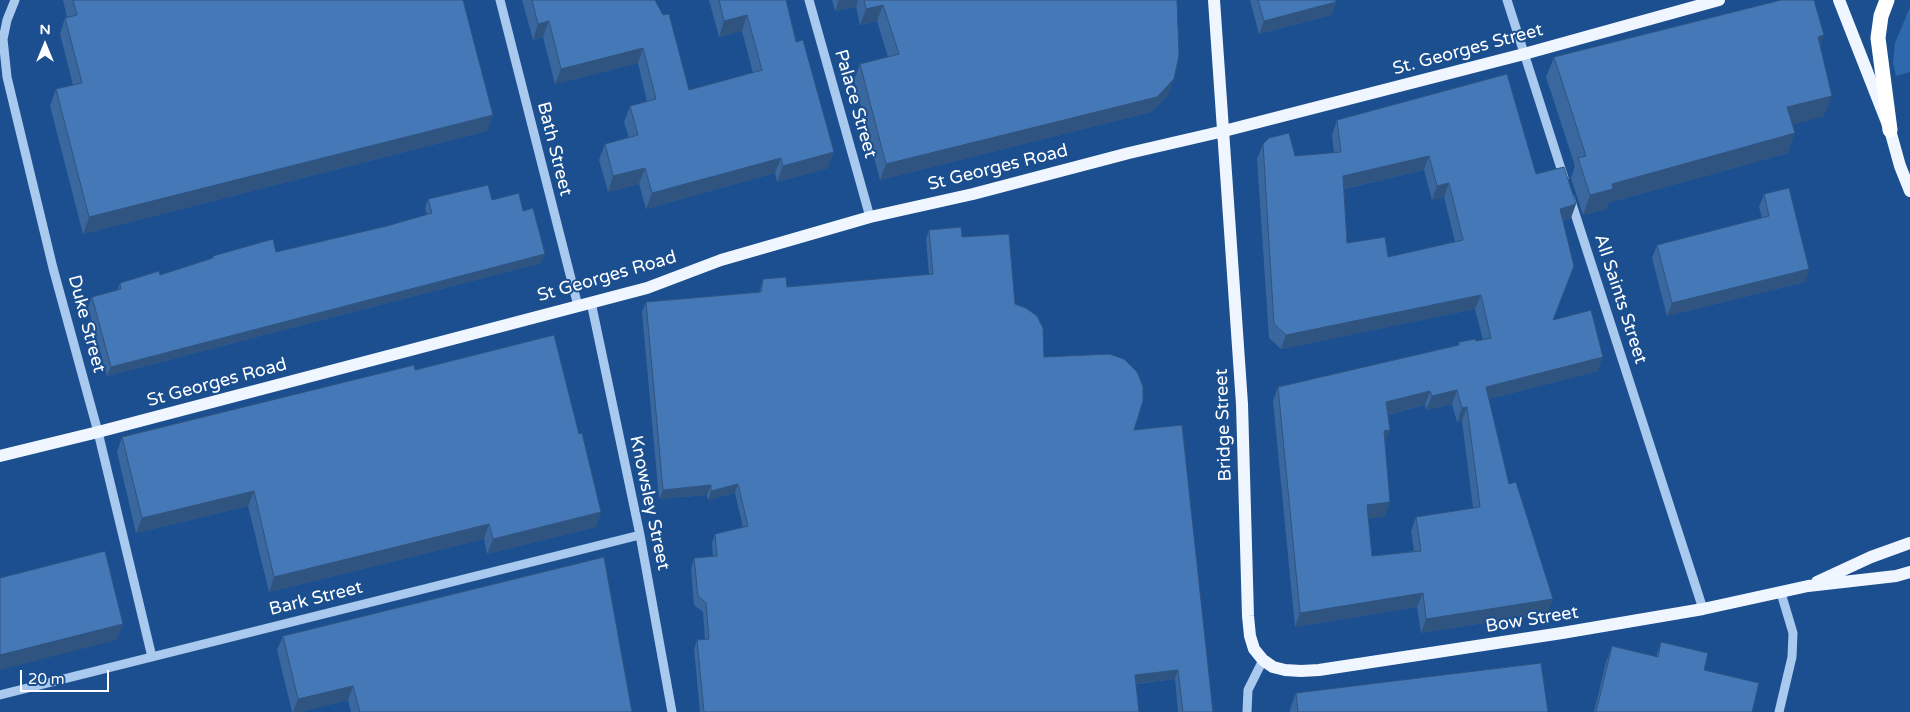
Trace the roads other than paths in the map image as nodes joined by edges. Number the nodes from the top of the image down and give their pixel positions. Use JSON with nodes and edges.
{"nodes":[{"id":1,"x":16,"y":0,"type":"edge"},
{"id":2,"x":500,"y":0,"type":"edge"},
{"id":3,"x":809,"y":0,"type":"edge"},
{"id":4,"x":1214,"y":0,"type":"edge"},
{"id":5,"x":1507,"y":0,"type":"edge"},
{"id":6,"x":1720,"y":0,"type":"edge"},
{"id":7,"x":1839,"y":0,"type":"edge"},
{"id":8,"x":1888,"y":0,"type":"edge"},
{"id":9,"x":1524,"y":54,"type":"junction"},
{"id":10,"x":1890,"y":130,"type":"junction"},
{"id":11,"x":1224,"y":131,"type":"junction"},
{"id":12,"x":1910,"y":191,"type":"edge"},
{"id":13,"x":870,"y":217,"type":"junction"},
{"id":14,"x":591,"y":302,"type":"junction"},
{"id":15,"x":578,"y":306,"type":"junction"},
{"id":16,"x":98,"y":432,"type":"junction"},
{"id":17,"x":0,"y":456,"type":"edge"},
{"id":18,"x":640,"y":535,"type":"junction"},
{"id":19,"x":1910,"y":543,"type":"edge"},
{"id":20,"x":1910,"y":572,"type":"edge"},
{"id":21,"x":1896,"y":576,"type":"junction"},
{"id":22,"x":1910,"y":579,"type":"edge"},
{"id":23,"x":1808,"y":586,"type":"junction"},
{"id":24,"x":1781,"y":593,"type":"junction"},
{"id":25,"x":1703,"y":609,"type":"junction"},
{"id":26,"x":152,"y":657,"type":"junction"},
{"id":27,"x":1263,"y":660,"type":"junction"},
{"id":28,"x":0,"y":695,"type":"edge"},
{"id":29,"x":672,"y":712,"type":"edge"},
{"id":30,"x":1247,"y":712,"type":"edge"},
{"id":31,"x":1779,"y":712,"type":"edge"}],
"edges":[{"from":1,"to":16,"type":"street","name":"Duke Street"},
{"from":2,"to":15,"type":"street","name":"Bath Street"},
{"from":3,"to":13,"type":"street","name":"Palace Street"},
{"from":4,"to":11,"type":"main road","name":"Bridge Street"},
{"from":5,"to":9,"type":"street","name":"All Saints Street"},
{"from":6,"to":9,"type":"main road","name":"St. Georges Street"},
{"from":7,"to":10,"type":"main road"},
{"from":8,"to":10,"type":"highway"},
{"from":9,"to":11,"type":"main road","name":"St. Georges Street"},
{"from":9,"to":25,"type":"street","name":"All Saints Street"},
{"from":10,"to":12,"type":"main road"},
{"from":11,"to":13,"type":"main road","name":"St Georges Road"},
{"from":11,"to":27,"type":"main road","name":"Bridge Street"},
{"from":13,"to":14,"type":"main road","name":"St Georges Road"},
{"from":14,"to":15,"type":"main road","name":"St Georges Road"},
{"from":14,"to":18,"type":"street","name":"Knowsley Street"},
{"from":15,"to":16,"type":"main road","name":"St Georges Road"},
{"from":16,"to":17,"type":"main road","name":"St Georges Road"},
{"from":16,"to":26,"type":"street","name":"Duke Street"},
{"from":18,"to":26,"type":"street","name":"Bark Street"},
{"from":18,"to":29,"type":"street","name":"Knowsley Street"},
{"from":19,"to":23,"type":"main road","name":"Bow Street"},
{"from":20,"to":21,"type":"main road","name":"Bow Street"},
{"from":21,"to":22,"type":"main road"},
{"from":21,"to":23,"type":"main road","name":"Bow Street"},
{"from":23,"to":24,"type":"main road","name":"Bow Street"},
{"from":24,"to":25,"type":"main road","name":"Bow Street"},
{"from":24,"to":31,"type":"street"},
{"from":25,"to":27,"type":"main road","name":"Bow Street"},
{"from":26,"to":28,"type":"street","name":"Bark Street"},
{"from":27,"to":30,"type":"street"}]}
